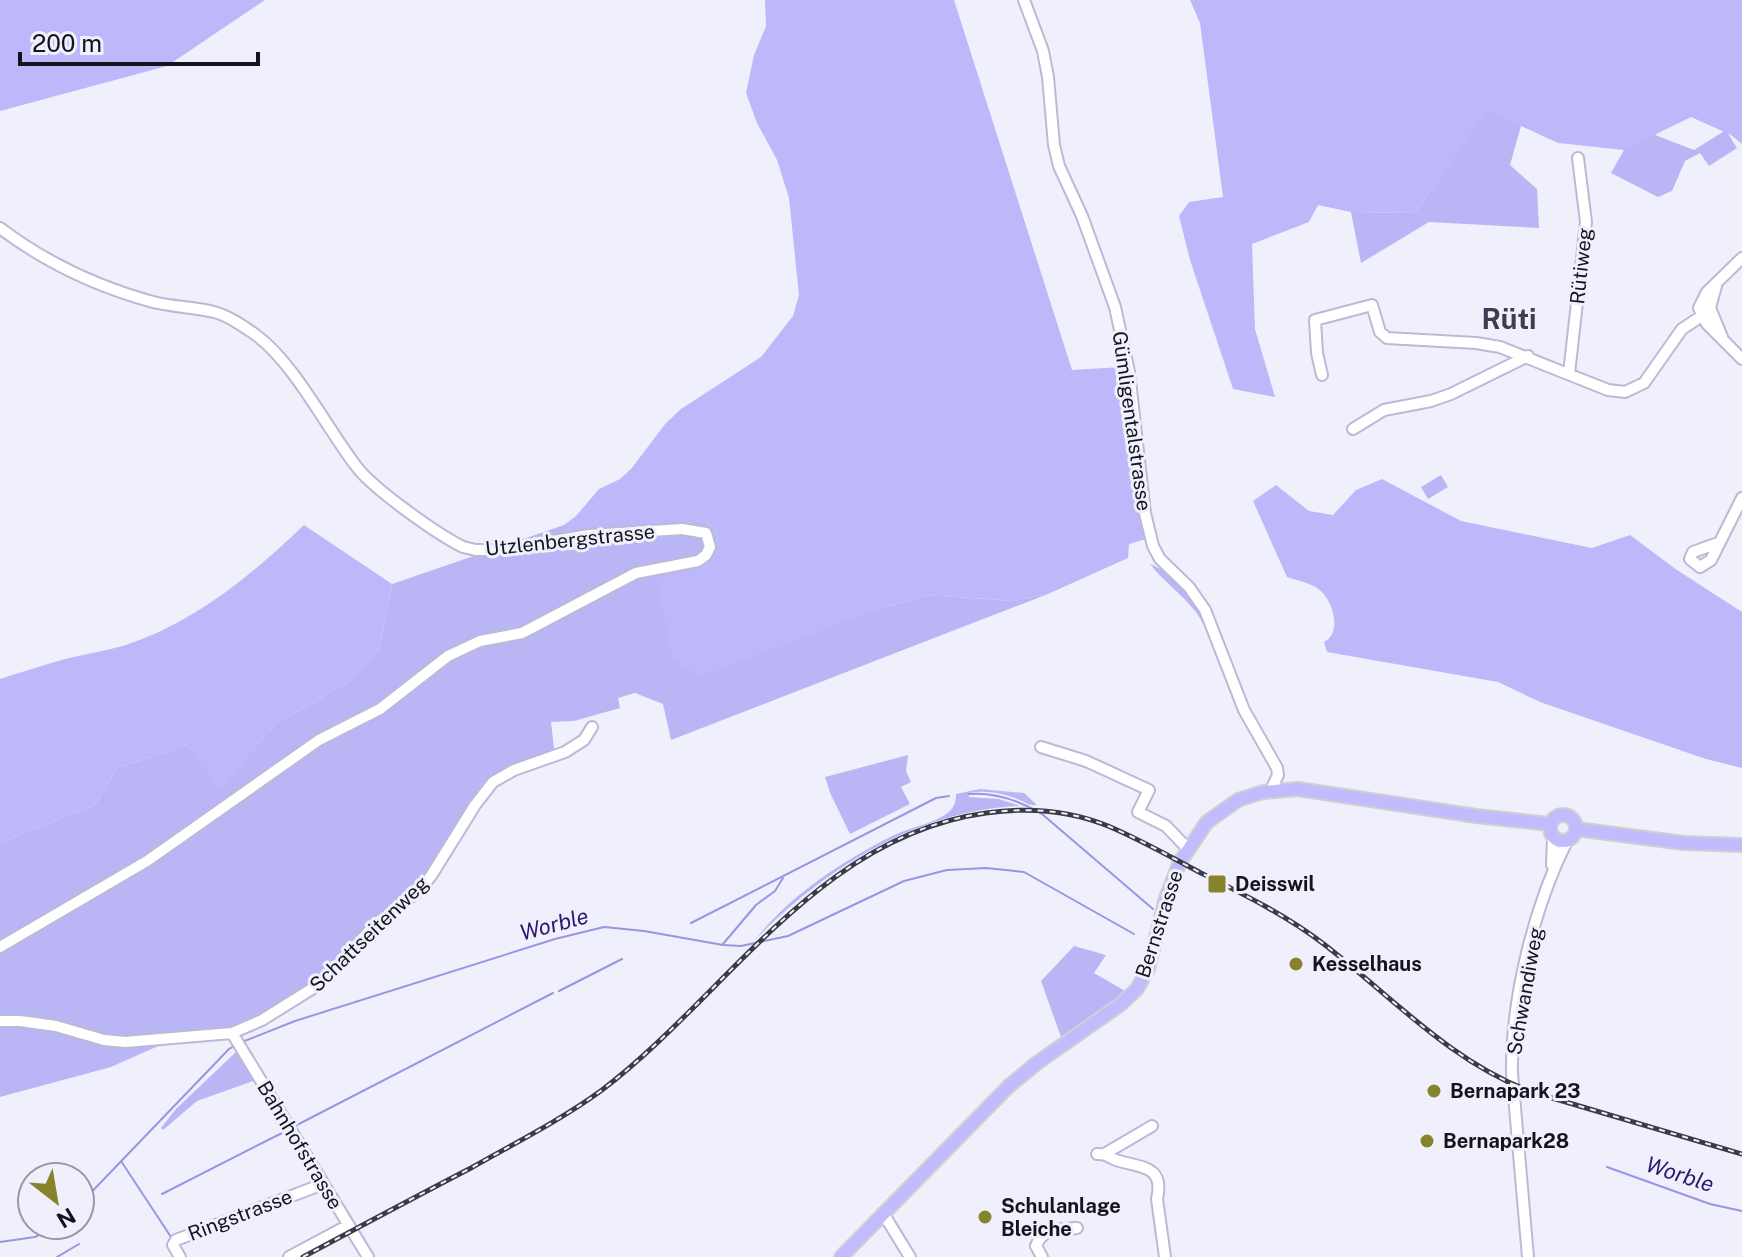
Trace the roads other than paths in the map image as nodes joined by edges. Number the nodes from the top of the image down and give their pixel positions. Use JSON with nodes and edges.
{"nodes":[{"id":1,"x":1024,"y":0,"type":"edge"},
{"id":2,"x":1578,"y":158,"type":"dead end"},
{"id":3,"x":0,"y":228,"type":"edge"},
{"id":4,"x":1742,"y":258,"type":"edge"},
{"id":5,"x":1706,"y":313,"type":"junction"},
{"id":6,"x":1528,"y":356,"type":"junction"},
{"id":7,"x":1742,"y":359,"type":"edge"},
{"id":8,"x":1569,"y":374,"type":"junction"},
{"id":9,"x":1322,"y":375,"type":"dead end"},
{"id":10,"x":1353,"y":429,"type":"dead end"},
{"id":11,"x":1742,"y":498,"type":"edge"},
{"id":12,"x":1718,"y":543,"type":"dead end"},
{"id":13,"x":592,"y":727,"type":"dead end"},
{"id":14,"x":1041,"y":747,"type":"dead end"},
{"id":15,"x":1278,"y":773,"type":"junction"},
{"id":16,"x":1291,"y":789,"type":"junction"},
{"id":17,"x":1271,"y":790,"type":"junction"},
{"id":18,"x":1550,"y":824,"type":"junction"},
{"id":19,"x":1576,"y":829,"type":"junction"},
{"id":20,"x":1553,"y":838,"type":"junction"},
{"id":21,"x":1567,"y":841,"type":"junction"},
{"id":22,"x":1742,"y":845,"type":"edge"},
{"id":23,"x":1187,"y":848,"type":"junction"},
{"id":24,"x":1552,"y":871,"type":"junction"},
{"id":25,"x":0,"y":947,"type":"edge"},
{"id":26,"x":0,"y":1021,"type":"edge"},
{"id":27,"x":234,"y":1035,"type":"junction"},
{"id":28,"x":1152,"y":1126,"type":"dead end"},
{"id":29,"x":323,"y":1184,"type":"junction"},
{"id":30,"x":883,"y":1213,"type":"junction"},
{"id":31,"x":349,"y":1225,"type":"junction"},
{"id":32,"x":1077,"y":1228,"type":"dead end"},
{"id":33,"x":180,"y":1257,"type":"edge"},
{"id":34,"x":289,"y":1257,"type":"edge"},
{"id":35,"x":368,"y":1257,"type":"edge"},
{"id":36,"x":841,"y":1257,"type":"edge"},
{"id":37,"x":910,"y":1257,"type":"edge"},
{"id":38,"x":1042,"y":1257,"type":"edge"},
{"id":39,"x":1165,"y":1257,"type":"edge"},
{"id":40,"x":1528,"y":1257,"type":"edge"}],
"edges":[{"from":1,"to":15,"type":"street","name":"Gümligentalstrasse"},
{"from":2,"to":8,"type":"street","name":"Rütiweg"},
{"from":3,"to":25,"type":"street","name":"Utzlenbergstrasse"},
{"from":4,"to":5,"type":"street"},
{"from":5,"to":7,"type":"street"},
{"from":5,"to":8,"type":"street"},
{"from":6,"to":8,"type":"street"},
{"from":6,"to":9,"type":"street"},
{"from":6,"to":10,"type":"street"},
{"from":11,"to":12,"type":"street"},
{"from":13,"to":27,"type":"street","name":"Schattseitenweg"},
{"from":14,"to":23,"type":"street"},
{"from":15,"to":16,"type":"street","name":"Gümligentalstrasse"},
{"from":15,"to":17,"type":"street"},
{"from":16,"to":17,"type":"main road","name":"Bernstrasse"},
{"from":16,"to":18,"type":"main road","name":"Bernstrasse"},
{"from":17,"to":23,"type":"main road","name":"Bernstrasse"},
{"from":18,"to":19,"type":"main road","name":"Bernstrasse"},
{"from":18,"to":20,"type":"main road"},
{"from":19,"to":21,"type":"main road"},
{"from":19,"to":22,"type":"main road","name":"Bernstrasse"},
{"from":20,"to":21,"type":"main road"},
{"from":20,"to":24,"type":"street","name":"Schwandiweg"},
{"from":21,"to":24,"type":"street","name":"Schwandiweg"},
{"from":23,"to":30,"type":"main road","name":"Bernstrasse"},
{"from":24,"to":40,"type":"street","name":"Schwandiweg"},
{"from":26,"to":27,"type":"street"},
{"from":27,"to":29,"type":"street","name":"Bahnhofstrasse"},
{"from":28,"to":39,"type":"street"},
{"from":29,"to":31,"type":"street","name":"Bahnhofstrasse"},
{"from":29,"to":33,"type":"street","name":"Ringstrasse"},
{"from":30,"to":36,"type":"main road","name":"Bernstrasse"},
{"from":30,"to":37,"type":"street"},
{"from":31,"to":34,"type":"street"},
{"from":31,"to":35,"type":"street","name":"Bahnhofstrasse"},
{"from":32,"to":38,"type":"street"}]}
